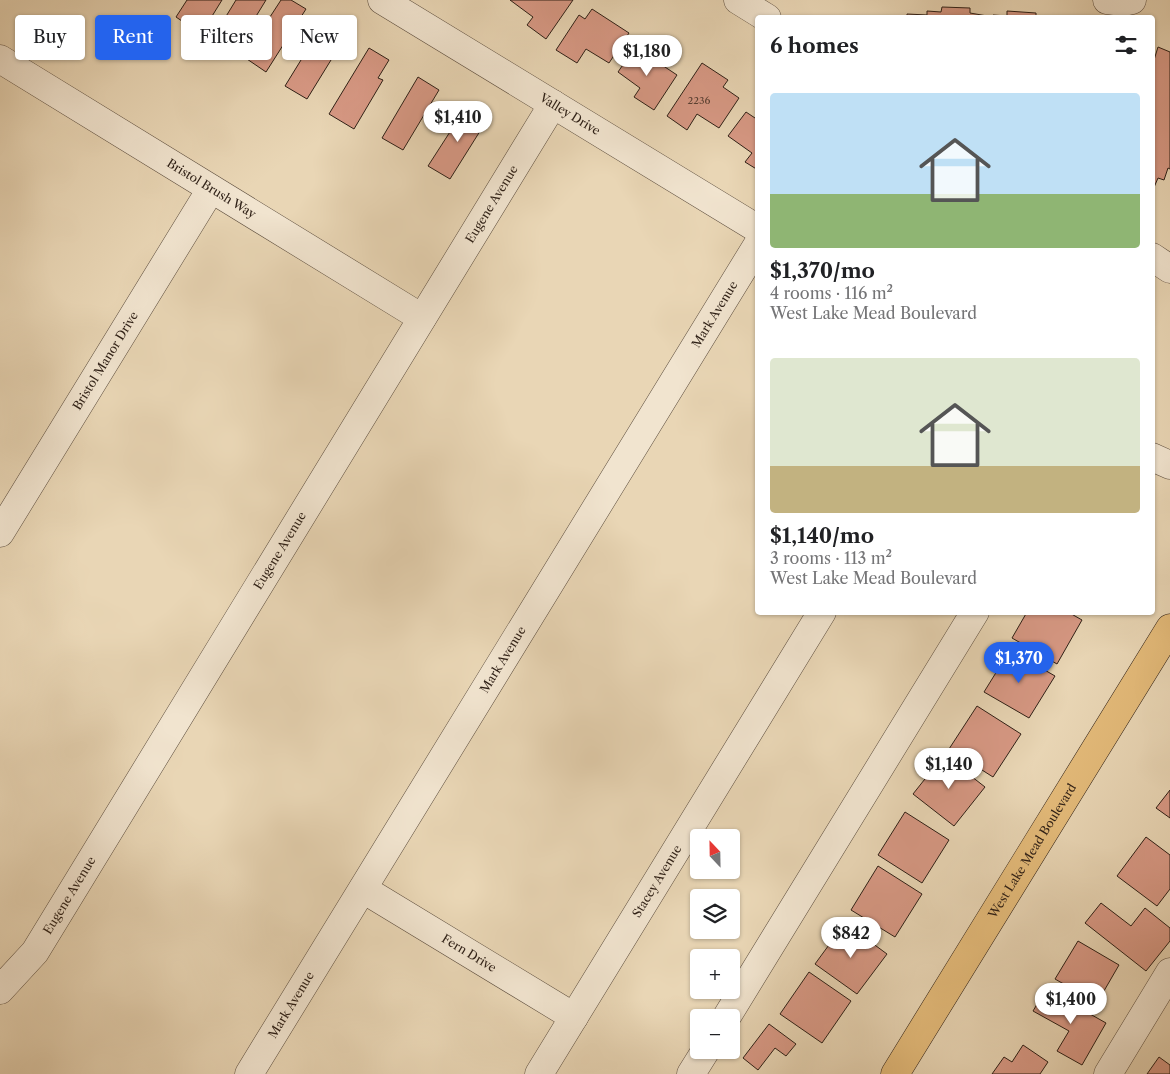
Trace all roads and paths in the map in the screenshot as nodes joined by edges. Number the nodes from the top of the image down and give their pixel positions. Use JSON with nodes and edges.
{"nodes":[{"id":1,"x":382,"y":0,"type":"edge"},
{"id":2,"x":738,"y":0,"type":"edge"},
{"id":3,"x":1101,"y":0,"type":"edge"},
{"id":4,"x":1106,"y":0,"type":"edge"},
{"id":5,"x":1132,"y":0,"type":"edge"},
{"id":6,"x":762,"y":15,"type":"edge"},
{"id":7,"x":1098,"y":15,"type":"edge"},
{"id":8,"x":0,"y":59,"type":"edge"},
{"id":9,"x":552,"y":104,"type":"junction"},
{"id":10,"x":211,"y":189,"type":"junction"},
{"id":11,"x":755,"y":227,"type":"edge"},
{"id":12,"x":755,"y":249,"type":"edge"},
{"id":13,"x":1155,"y":259,"type":"edge"},
{"id":14,"x":1170,"y":268,"type":"edge"},
{"id":15,"x":422,"y":318,"type":"junction"},
{"id":16,"x":1155,"y":458,"type":"edge"},
{"id":17,"x":1170,"y":465,"type":"edge"},
{"id":18,"x":0,"y":533,"type":"edge"},
{"id":19,"x":820,"y":615,"type":"edge"},
{"id":20,"x":973,"y":615,"type":"edge"},
{"id":21,"x":1170,"y":628,"type":"edge"},
{"id":22,"x":363,"y":889,"type":"junction"},
{"id":23,"x":1170,"y":972,"type":"edge"},
{"id":24,"x":0,"y":990,"type":"edge"},
{"id":25,"x":732,"y":1009,"type":"edge"},
{"id":26,"x":574,"y":1017,"type":"junction"},
{"id":27,"x":700,"y":1059,"type":"edge"},
{"id":28,"x":249,"y":1074,"type":"edge"},
{"id":29,"x":539,"y":1074,"type":"edge"},
{"id":30,"x":691,"y":1074,"type":"edge"},
{"id":31,"x":895,"y":1074,"type":"edge"},
{"id":32,"x":1108,"y":1074,"type":"edge"}],
"edges":[{"from":1,"to":9,"type":"street","name":"Valley Drive"},
{"from":2,"to":6,"type":"street"},
{"from":3,"to":7,"type":"street"},
{"from":4,"to":5,"type":"street"},
{"from":8,"to":10,"type":"street","name":"Bristol Brush Way"},
{"from":9,"to":11,"type":"street","name":"Valley Drive"},
{"from":9,"to":15,"type":"street","name":"Eugene Avenue"},
{"from":10,"to":15,"type":"street","name":"Bristol Brush Way"},
{"from":10,"to":18,"type":"street","name":"Bristol Manor Drive"},
{"from":12,"to":22,"type":"street","name":"Mark Avenue"},
{"from":13,"to":14,"type":"street"},
{"from":15,"to":24,"type":"street","name":"Eugene Avenue"},
{"from":16,"to":17,"type":"street"},
{"from":19,"to":26,"type":"street","name":"Stacey Avenue"},
{"from":20,"to":25,"type":"street"},
{"from":21,"to":31,"type":"main road","name":"West Lake Mead Boulevard"},
{"from":22,"to":26,"type":"street","name":"Fern Drive"},
{"from":22,"to":28,"type":"street","name":"Mark Avenue"},
{"from":23,"to":32,"type":"street"},
{"from":26,"to":29,"type":"street","name":"Stacey Avenue"},
{"from":27,"to":30,"type":"street"}]}
